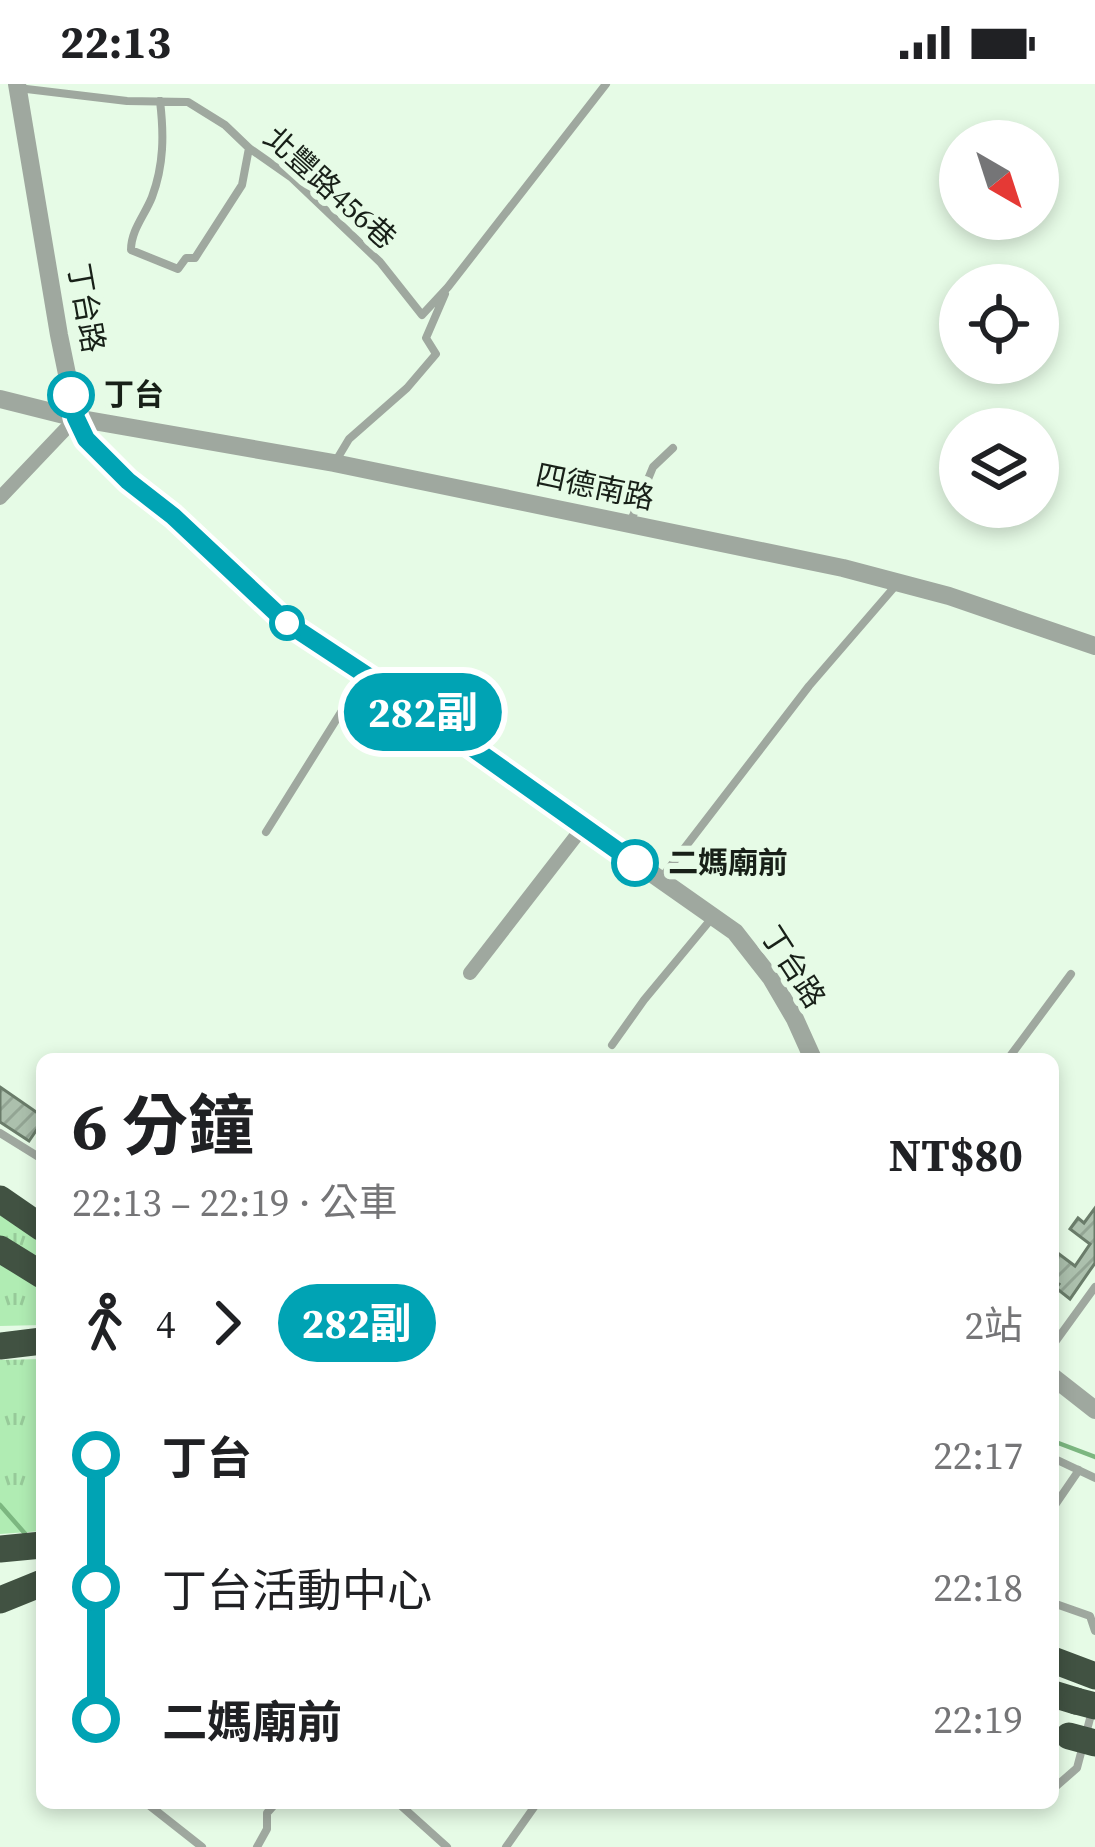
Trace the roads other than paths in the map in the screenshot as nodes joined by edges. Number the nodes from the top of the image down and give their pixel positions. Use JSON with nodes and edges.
{"nodes":[{"id":1,"x":606,"y":84,"type":"edge"},
{"id":2,"x":18,"y":86,"type":"edge"},
{"id":3,"x":160,"y":101,"type":"junction"},
{"id":4,"x":249,"y":148,"type":"junction"},
{"id":5,"x":448,"y":287,"type":"junction"},
{"id":6,"x":0,"y":399,"type":"edge"},
{"id":7,"x":76,"y":418,"type":"junction"},
{"id":8,"x":673,"y":448,"type":"dead end"},
{"id":9,"x":334,"y":463,"type":"junction"},
{"id":10,"x":0,"y":498,"type":"edge"},
{"id":11,"x":630,"y":525,"type":"junction"},
{"id":12,"x":898,"y":582,"type":"junction"},
{"id":13,"x":1095,"y":646,"type":"edge"},
{"id":14,"x":364,"y":675,"type":"junction"},
{"id":15,"x":583,"y":827,"type":"junction"},
{"id":16,"x":266,"y":832,"type":"dead end"},
{"id":17,"x":660,"y":880,"type":"junction"},
{"id":18,"x":713,"y":917,"type":"junction"},
{"id":19,"x":470,"y":973,"type":"dead end"},
{"id":20,"x":1071,"y":974,"type":"dead end"},
{"id":21,"x":612,"y":1045,"type":"dead end"},
{"id":22,"x":810,"y":1053,"type":"edge"},
{"id":23,"x":1013,"y":1053,"type":"edge"},
{"id":24,"x":0,"y":1133,"type":"edge"},
{"id":25,"x":36,"y":1155,"type":"edge"},
{"id":26,"x":0,"y":1199,"type":"edge"},
{"id":27,"x":36,"y":1224,"type":"edge"},
{"id":28,"x":0,"y":1249,"type":"edge"},
{"id":29,"x":36,"y":1271,"type":"edge"},
{"id":30,"x":1095,"y":1287,"type":"edge"},
{"id":31,"x":1059,"y":1337,"type":"edge"},
{"id":32,"x":36,"y":1342,"type":"edge"},
{"id":33,"x":0,"y":1346,"type":"edge"},
{"id":34,"x":1059,"y":1382,"type":"edge"},
{"id":35,"x":1095,"y":1410,"type":"edge"},
{"id":36,"x":1059,"y":1461,"type":"edge"},
{"id":37,"x":1079,"y":1470,"type":"junction"},
{"id":38,"x":1095,"y":1478,"type":"edge"},
{"id":39,"x":1059,"y":1499,"type":"edge"},
{"id":40,"x":36,"y":1546,"type":"edge"},
{"id":41,"x":0,"y":1549,"type":"edge"},
{"id":42,"x":36,"y":1585,"type":"edge"},
{"id":43,"x":0,"y":1600,"type":"edge"},
{"id":44,"x":1059,"y":1605,"type":"edge"},
{"id":45,"x":1095,"y":1631,"type":"edge"},
{"id":46,"x":1059,"y":1662,"type":"edge"},
{"id":47,"x":1095,"y":1676,"type":"edge"},
{"id":48,"x":1080,"y":1699,"type":"edge"},
{"id":49,"x":1059,"y":1784,"type":"edge"},
{"id":50,"x":153,"y":1809,"type":"edge"},
{"id":51,"x":271,"y":1809,"type":"edge"},
{"id":52,"x":405,"y":1809,"type":"edge"},
{"id":53,"x":533,"y":1809,"type":"edge"},
{"id":54,"x":202,"y":1847,"type":"edge"},
{"id":55,"x":256,"y":1847,"type":"edge"},
{"id":56,"x":446,"y":1847,"type":"edge"},
{"id":57,"x":506,"y":1847,"type":"edge"}],
"edges":[{"from":1,"to":5,"type":"lane"},
{"from":2,"to":3,"type":"lane","name":"北豐路456巷"},
{"from":2,"to":7,"type":"street","name":"丁台路"},
{"from":3,"to":4,"type":"lane","name":"北豐路456巷"},
{"from":3,"to":4,"type":"lane"},
{"from":4,"to":5,"type":"lane","name":"北豐路456巷"},
{"from":5,"to":9,"type":"lane"},
{"from":6,"to":7,"type":"street","name":"四德南路"},
{"from":7,"to":9,"type":"street","name":"四德南路"},
{"from":7,"to":10,"type":"street"},
{"from":7,"to":14,"type":"street","name":"丁台路"},
{"from":8,"to":11,"type":"lane"},
{"from":9,"to":11,"type":"street","name":"四德南路"},
{"from":11,"to":12,"type":"street","name":"四德南路"},
{"from":12,"to":13,"type":"street","name":"四德南路"},
{"from":12,"to":17,"type":"lane"},
{"from":14,"to":15,"type":"street","name":"丁台路"},
{"from":14,"to":16,"type":"lane"},
{"from":15,"to":17,"type":"street","name":"丁台路"},
{"from":15,"to":19,"type":"street"},
{"from":17,"to":18,"type":"street","name":"丁台路"},
{"from":18,"to":21,"type":"lane"},
{"from":18,"to":22,"type":"street","name":"丁台路"},
{"from":20,"to":23,"type":"lane"},
{"from":24,"to":25,"type":"lane"},
{"from":26,"to":27,"type":"highway"},
{"from":28,"to":29,"type":"highway"},
{"from":30,"to":31,"type":"lane"},
{"from":32,"to":33,"type":"highway"},
{"from":34,"to":35,"type":"street"},
{"from":36,"to":37,"type":"lane"},
{"from":37,"to":38,"type":"lane"},
{"from":37,"to":39,"type":"lane"},
{"from":40,"to":41,"type":"highway"},
{"from":42,"to":43,"type":"highway"},
{"from":44,"to":45,"type":"lane"},
{"from":46,"to":47,"type":"highway"},
{"from":48,"to":49,"type":"lane"},
{"from":50,"to":54,"type":"lane"},
{"from":51,"to":55,"type":"lane"},
{"from":52,"to":56,"type":"lane"},
{"from":53,"to":57,"type":"lane"}]}
